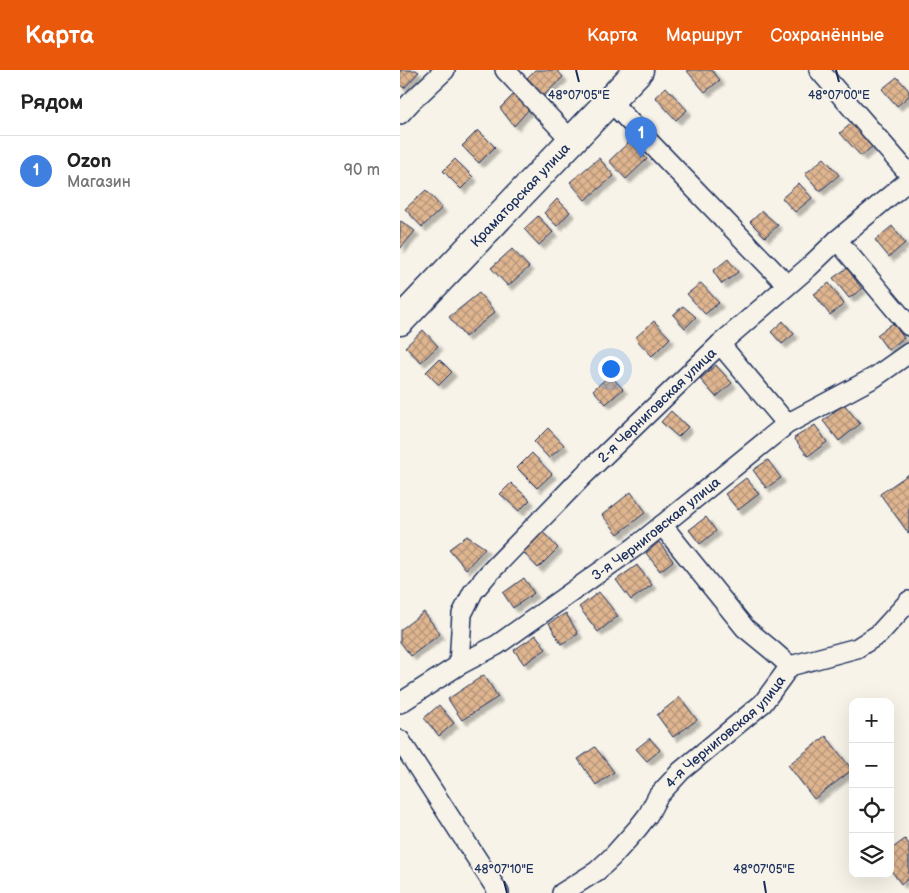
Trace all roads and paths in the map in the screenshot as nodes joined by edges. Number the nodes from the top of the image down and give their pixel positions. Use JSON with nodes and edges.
{"nodes":[{"id":1,"x":445,"y":70,"type":"edge"},
{"id":2,"x":505,"y":70,"type":"edge"},
{"id":3,"x":639,"y":70,"type":"edge"},
{"id":4,"x":819,"y":70,"type":"edge"},
{"id":5,"x":609,"y":100,"type":"junction"},
{"id":6,"x":400,"y":114,"type":"edge"},
{"id":7,"x":572,"y":141,"type":"junction"},
{"id":8,"x":909,"y":174,"type":"edge"},
{"id":9,"x":909,"y":180,"type":"edge"},
{"id":10,"x":838,"y":240,"type":"junction"},
{"id":11,"x":787,"y":285,"type":"junction"},
{"id":12,"x":400,"y":320,"type":"edge"},
{"id":13,"x":909,"y":326,"type":"edge"},
{"id":14,"x":720,"y":344,"type":"junction"},
{"id":15,"x":909,"y":353,"type":"edge"},
{"id":16,"x":787,"y":424,"type":"junction"},
{"id":17,"x":662,"y":525,"type":"junction"},
{"id":18,"x":909,"y":601,"type":"edge"},
{"id":19,"x":458,"y":666,"type":"junction"},
{"id":20,"x":790,"y":666,"type":"junction"},
{"id":21,"x":400,"y":703,"type":"edge"},
{"id":22,"x":400,"y":740,"type":"edge"},
{"id":23,"x":497,"y":892,"type":"edge"},
{"id":24,"x":562,"y":893,"type":"edge"}],
"edges":[{"from":1,"to":6,"type":"street"},
{"from":2,"to":7,"type":"street"},
{"from":3,"to":5,"type":"main road","name":"Краматорская улица"},
{"from":4,"to":8,"type":"street"},
{"from":5,"to":7,"type":"main road","name":"Краматорская улица"},
{"from":5,"to":11,"type":"street"},
{"from":7,"to":12,"type":"main road","name":"Краматорская улица"},
{"from":9,"to":10,"type":"street","name":"2-я Черниговская улица"},
{"from":10,"to":11,"type":"street","name":"2-я Черниговская улица"},
{"from":10,"to":13,"type":"street"},
{"from":11,"to":14,"type":"street","name":"2-я Черниговская улица"},
{"from":14,"to":16,"type":"street"},
{"from":14,"to":19,"type":"street","name":"2-я Черниговская улица"},
{"from":15,"to":16,"type":"street","name":"3-я Черниговская улица"},
{"from":16,"to":17,"type":"street","name":"3-я Черниговская улица"},
{"from":17,"to":19,"type":"street","name":"3-я Черниговская улица"},
{"from":17,"to":20,"type":"street"},
{"from":18,"to":20,"type":"street","name":"4-я Черниговская улица"},
{"from":19,"to":21,"type":"street","name":"3-я Черниговская улица"},
{"from":20,"to":24,"type":"street","name":"4-я Черниговская улица"},
{"from":22,"to":23,"type":"street"}]}
